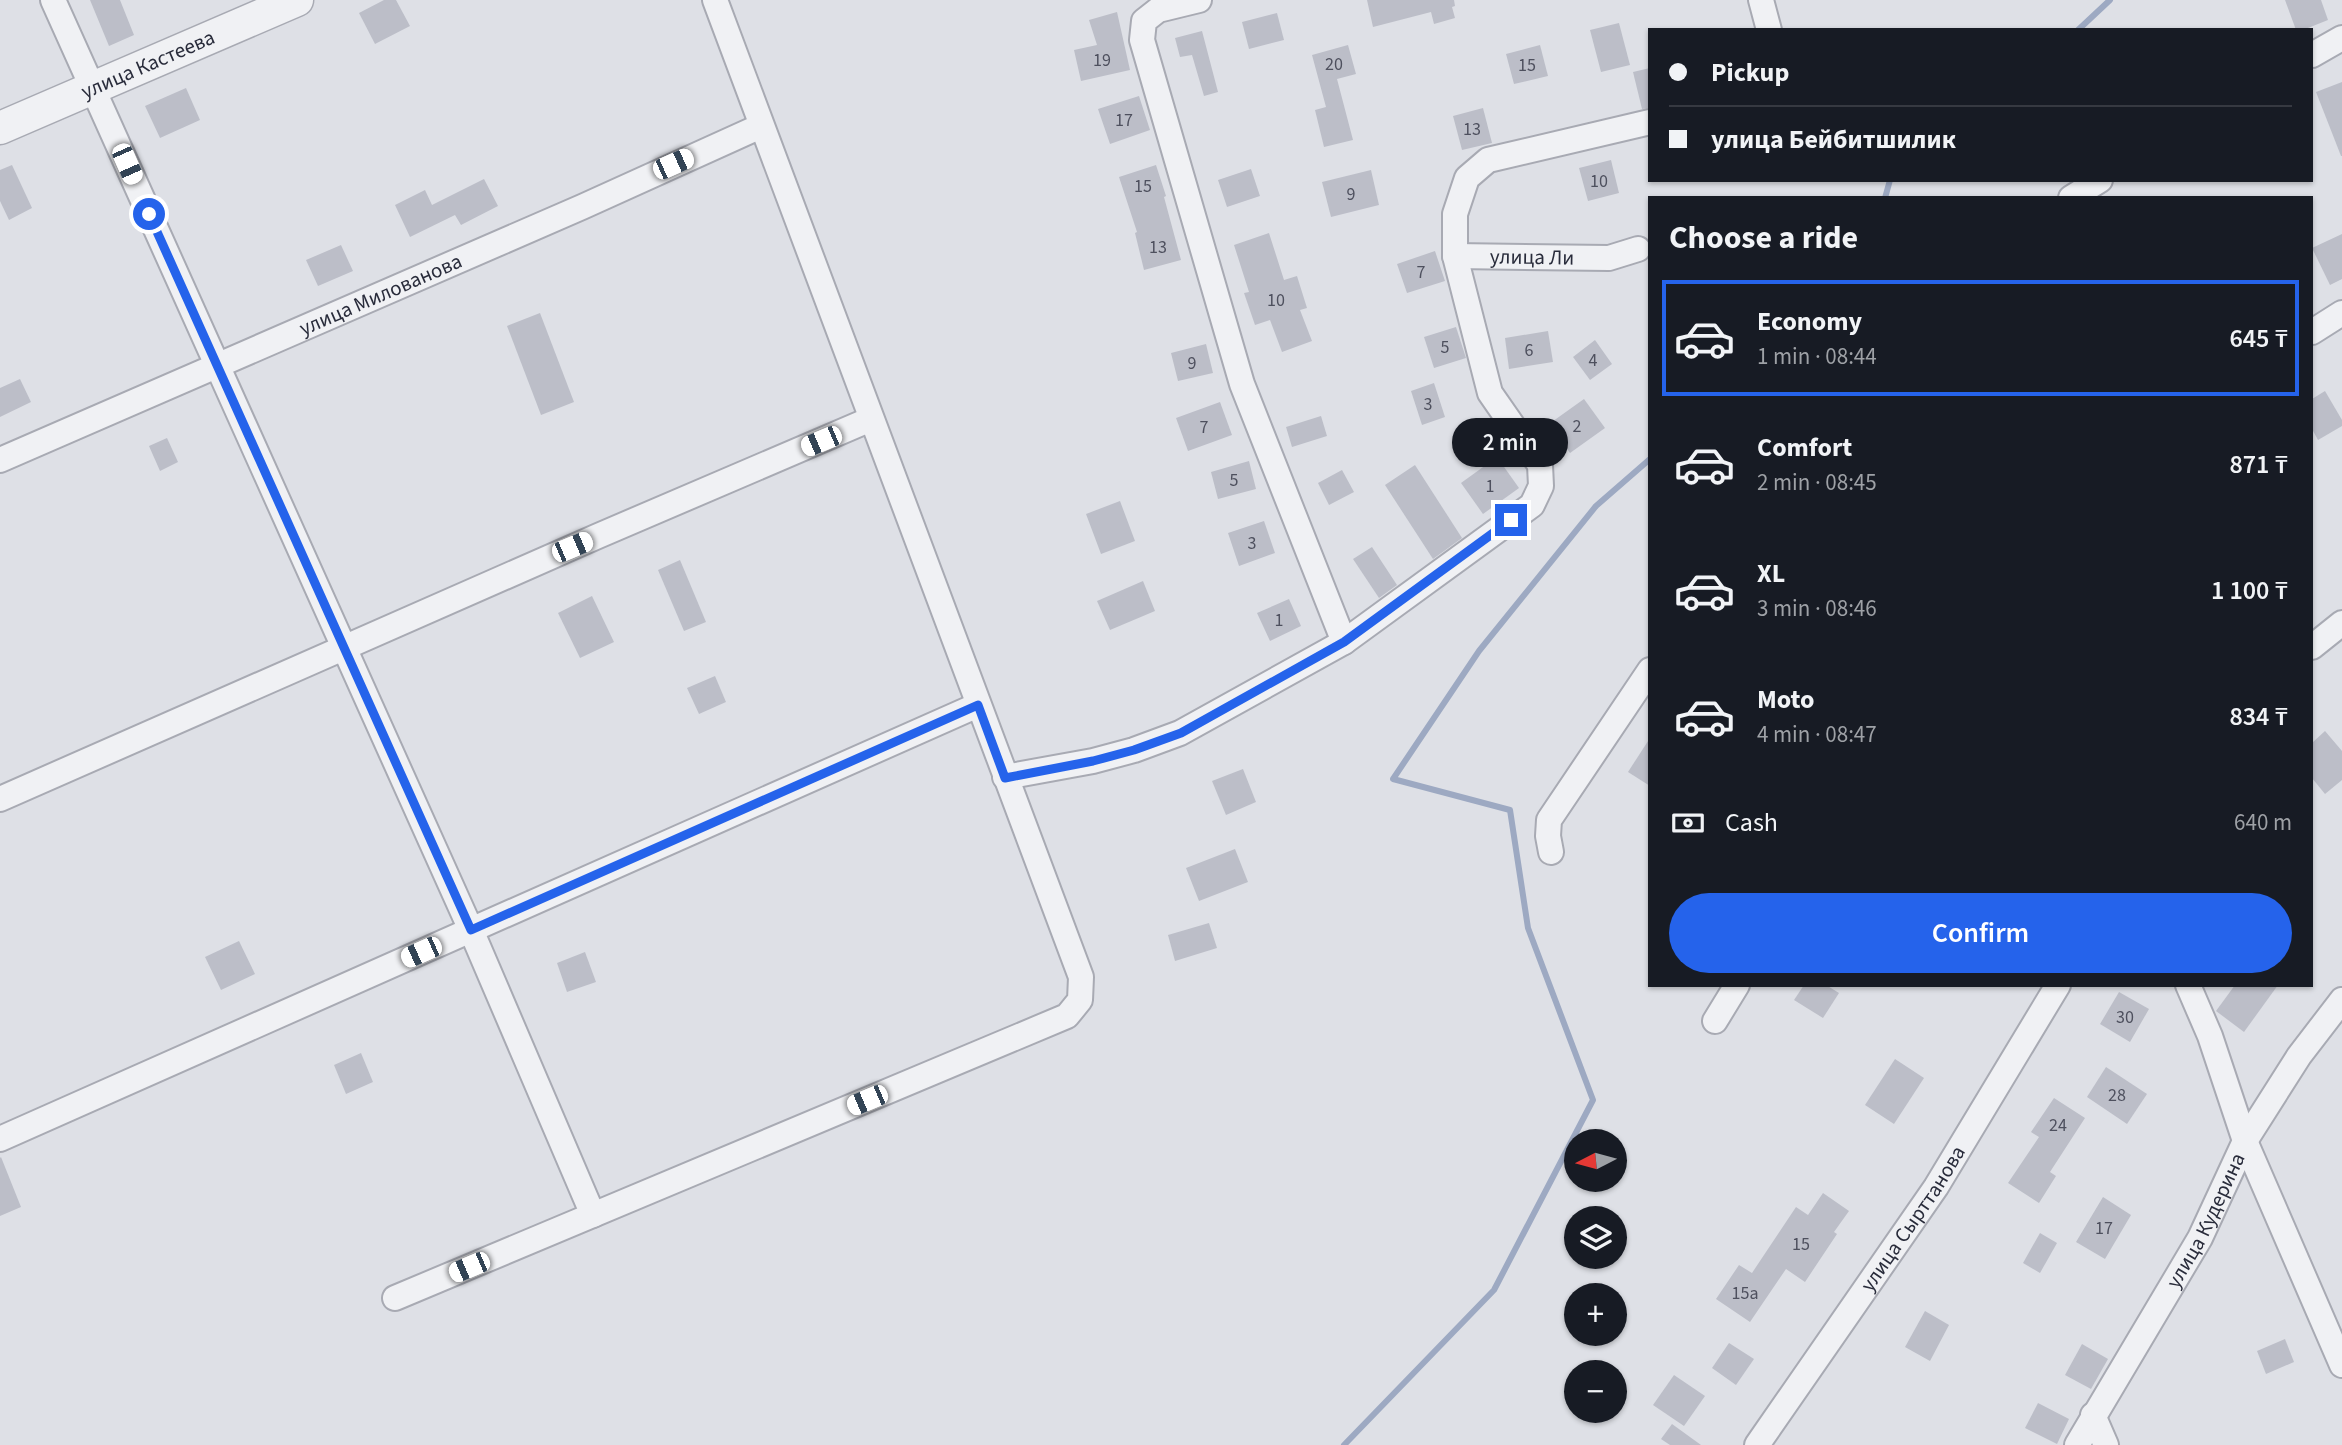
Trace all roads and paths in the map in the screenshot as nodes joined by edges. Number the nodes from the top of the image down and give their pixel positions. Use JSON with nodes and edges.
{"nodes":[{"id":1,"x":53,"y":0,"type":"edge"},
{"id":2,"x":297,"y":0,"type":"edge"},
{"id":3,"x":715,"y":0,"type":"edge"},
{"id":4,"x":1199,"y":0,"type":"edge"},
{"id":5,"x":1761,"y":0,"type":"edge"},
{"id":6,"x":1768,"y":28,"type":"edge"},
{"id":7,"x":2342,"y":38,"type":"edge"},
{"id":8,"x":2313,"y":54,"type":"edge"},
{"id":9,"x":93,"y":88,"type":"junction"},
{"id":10,"x":1648,"y":122,"type":"edge"},
{"id":11,"x":761,"y":126,"type":"junction"},
{"id":12,"x":0,"y":128,"type":"edge"},
{"id":13,"x":2097,"y":182,"type":"edge"},
{"id":14,"x":2074,"y":196,"type":"edge"},
{"id":15,"x":1638,"y":249,"type":"dead end"},
{"id":16,"x":1455,"y":256,"type":"junction"},
{"id":17,"x":2342,"y":313,"type":"edge"},
{"id":18,"x":2313,"y":331,"type":"edge"},
{"id":19,"x":218,"y":365,"type":"junction"},
{"id":20,"x":871,"y":419,"type":"junction"},
{"id":21,"x":0,"y":460,"type":"edge"},
{"id":22,"x":2342,"y":623,"type":"edge"},
{"id":23,"x":1344,"y":642,"type":"junction"},
{"id":24,"x":2313,"y":646,"type":"edge"},
{"id":25,"x":344,"y":648,"type":"junction"},
{"id":26,"x":1648,"y":673,"type":"edge"},
{"id":27,"x":978,"y":705,"type":"junction"},
{"id":28,"x":1005,"y":778,"type":"junction"},
{"id":29,"x":0,"y":799,"type":"edge"},
{"id":30,"x":1551,"y":852,"type":"dead end"},
{"id":31,"x":471,"y":930,"type":"junction"},
{"id":32,"x":1736,"y":987,"type":"edge"},
{"id":33,"x":2057,"y":987,"type":"edge"},
{"id":34,"x":2189,"y":987,"type":"edge"},
{"id":35,"x":2342,"y":1000,"type":"edge"},
{"id":36,"x":1715,"y":1021,"type":"dead end"},
{"id":37,"x":0,"y":1139,"type":"edge"},
{"id":38,"x":2245,"y":1141,"type":"junction"},
{"id":39,"x":593,"y":1215,"type":"junction"},
{"id":40,"x":395,"y":1298,"type":"dead end"},
{"id":41,"x":2342,"y":1365,"type":"edge"},
{"id":42,"x":2093,"y":1415,"type":"junction"},
{"id":43,"x":1757,"y":1445,"type":"edge"},
{"id":44,"x":2077,"y":1445,"type":"edge"},
{"id":45,"x":2106,"y":1445,"type":"edge"}],
"edges":[{"from":1,"to":9,"type":"street"},
{"from":2,"to":9,"type":"street","name":"улица Кастеева"},
{"from":3,"to":11,"type":"street"},
{"from":4,"to":23,"type":"street"},
{"from":5,"to":6,"type":"street"},
{"from":7,"to":8,"type":"street"},
{"from":9,"to":12,"type":"street","name":"улица Кастеева"},
{"from":9,"to":19,"type":"street"},
{"from":10,"to":16,"type":"street"},
{"from":11,"to":19,"type":"street","name":"улица Милованова"},
{"from":11,"to":20,"type":"street"},
{"from":13,"to":14,"type":"street"},
{"from":15,"to":16,"type":"street","name":"улица Ли"},
{"from":16,"to":23,"type":"street"},
{"from":17,"to":18,"type":"street"},
{"from":19,"to":21,"type":"street","name":"улица Милованова"},
{"from":19,"to":25,"type":"street"},
{"from":20,"to":25,"type":"street"},
{"from":20,"to":27,"type":"street"},
{"from":22,"to":24,"type":"street"},
{"from":23,"to":28,"type":"street"},
{"from":25,"to":29,"type":"street"},
{"from":25,"to":31,"type":"street"},
{"from":26,"to":30,"type":"street"},
{"from":27,"to":28,"type":"street"},
{"from":27,"to":31,"type":"street"},
{"from":28,"to":39,"type":"street"},
{"from":31,"to":37,"type":"street"},
{"from":31,"to":39,"type":"street"},
{"from":32,"to":36,"type":"street"},
{"from":33,"to":43,"type":"street","name":"улица Сырттанова"},
{"from":34,"to":38,"type":"street"},
{"from":35,"to":38,"type":"street","name":"улица Кудерина"},
{"from":38,"to":41,"type":"street"},
{"from":38,"to":42,"type":"street","name":"улица Кудерина"},
{"from":39,"to":40,"type":"street"},
{"from":42,"to":44,"type":"street","name":"улица Кудерина"},
{"from":42,"to":45,"type":"street"}]}
